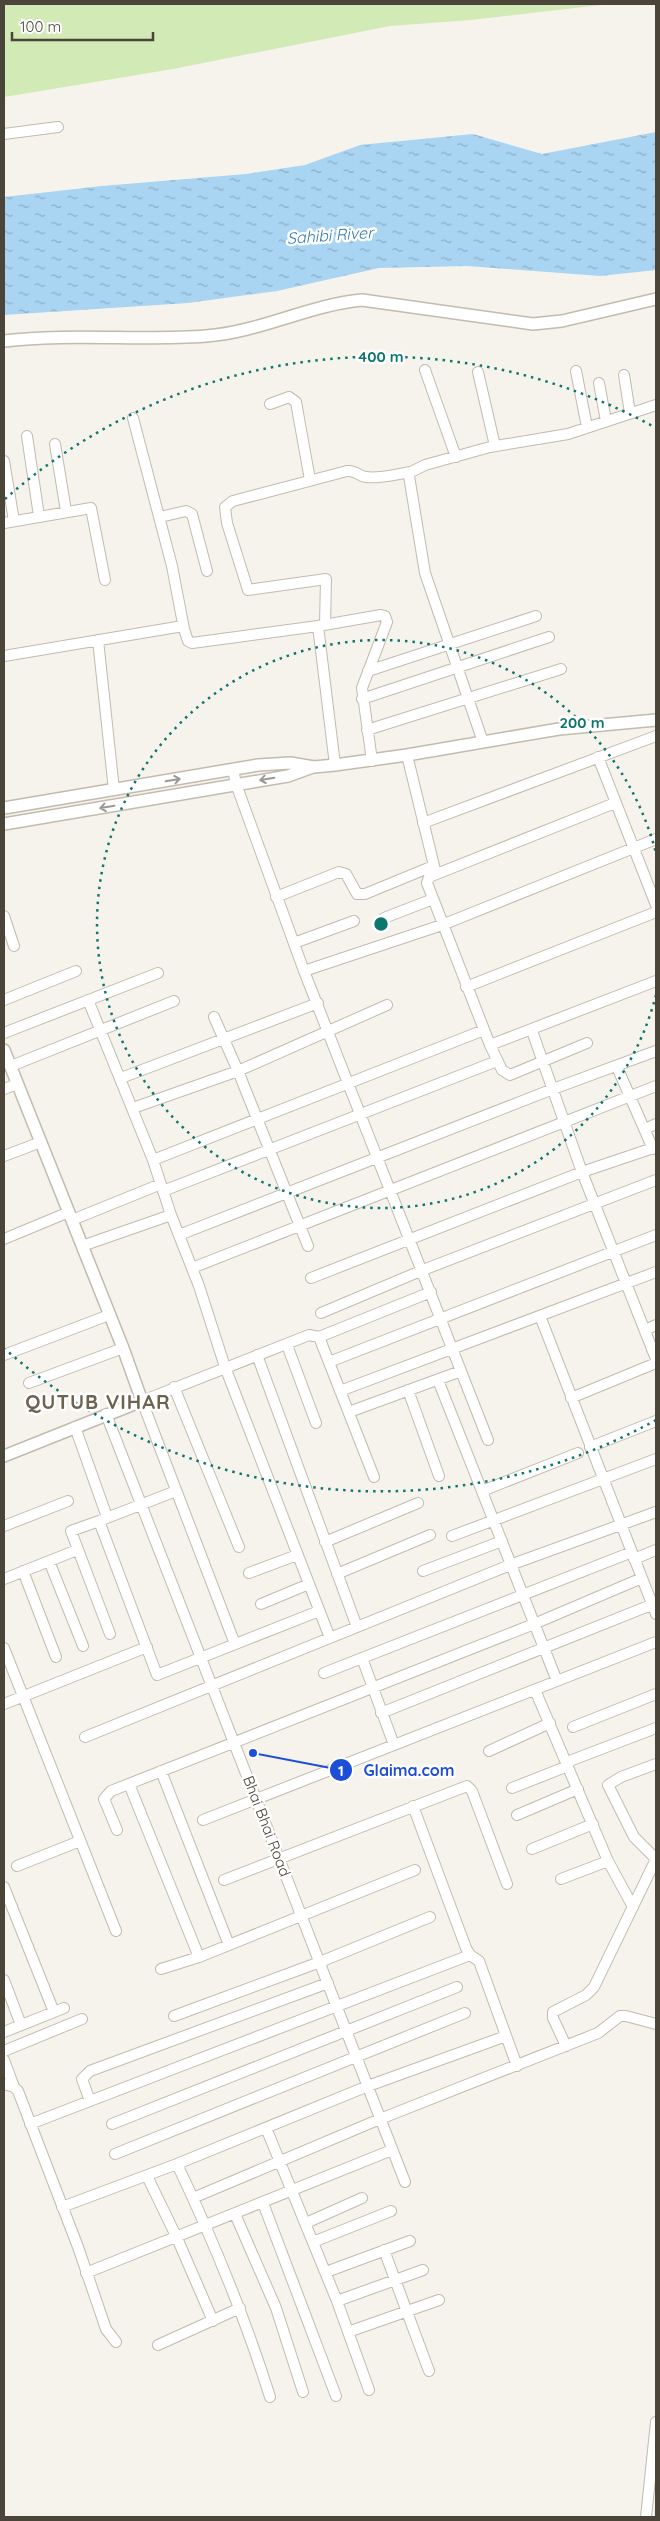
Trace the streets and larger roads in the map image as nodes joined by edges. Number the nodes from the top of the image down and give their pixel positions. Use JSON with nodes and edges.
{"nodes":[{"id":1,"x":58,"y":128,"type":"dead end"},
{"id":2,"x":4,"y":134,"type":"edge"},
{"id":3,"x":656,"y":299,"type":"edge"},
{"id":4,"x":4,"y":341,"type":"edge"},
{"id":5,"x":425,"y":370,"type":"dead end"},
{"id":6,"x":576,"y":371,"type":"dead end"},
{"id":7,"x":478,"y":372,"type":"dead end"},
{"id":8,"x":624,"y":375,"type":"dead end"},
{"id":9,"x":599,"y":383,"type":"dead end"},
{"id":10,"x":270,"y":404,"type":"dead end"},
{"id":11,"x":656,"y":405,"type":"edge"},
{"id":12,"x":630,"y":412,"type":"junction"},
{"id":13,"x":133,"y":418,"type":"dead end"},
{"id":14,"x":606,"y":421,"type":"junction"},
{"id":15,"x":587,"y":427,"type":"junction"},
{"id":16,"x":27,"y":436,"type":"dead end"},
{"id":17,"x":55,"y":444,"type":"dead end"},
{"id":18,"x":495,"y":446,"type":"junction"},
{"id":19,"x":456,"y":457,"type":"junction"},
{"id":20,"x":4,"y":461,"type":"edge"},
{"id":21,"x":411,"y":472,"type":"junction"},
{"id":22,"x":310,"y":480,"type":"junction"},
{"id":23,"x":66,"y":511,"type":"junction"},
{"id":24,"x":39,"y":516,"type":"junction"},
{"id":25,"x":160,"y":517,"type":"junction"},
{"id":26,"x":9,"y":522,"type":"edge"},
{"id":27,"x":207,"y":570,"type":"dead end"},
{"id":28,"x":105,"y":580,"type":"dead end"},
{"id":29,"x":536,"y":616,"type":"dead end"},
{"id":30,"x":183,"y":626,"type":"junction"},
{"id":31,"x":321,"y":626,"type":"junction"},
{"id":32,"x":549,"y":637,"type":"dead end"},
{"id":33,"x":98,"y":640,"type":"junction"},
{"id":34,"x":449,"y":643,"type":"junction"},
{"id":35,"x":4,"y":656,"type":"edge"},
{"id":36,"x":459,"y":668,"type":"junction"},
{"id":37,"x":561,"y":669,"type":"dead end"},
{"id":38,"x":368,"y":671,"type":"junction"},
{"id":39,"x":470,"y":697,"type":"junction"},
{"id":40,"x":362,"y":699,"type":"junction"},
{"id":41,"x":656,"y":720,"type":"edge"},
{"id":42,"x":367,"y":730,"type":"junction"},
{"id":43,"x":656,"y":736,"type":"edge"},
{"id":44,"x":483,"y":742,"type":"junction"},
{"id":45,"x":407,"y":755,"type":"junction"},
{"id":46,"x":598,"y":757,"type":"junction"},
{"id":47,"x":372,"y":761,"type":"junction"},
{"id":48,"x":335,"y":765,"type":"junction"},
{"id":49,"x":314,"y":767,"type":"junction"},
{"id":50,"x":233,"y":769,"type":"junction"},
{"id":51,"x":236,"y":784,"type":"junction"},
{"id":52,"x":114,"y":790,"type":"junction"},
{"id":53,"x":615,"y":803,"type":"junction"},
{"id":54,"x":4,"y":808,"type":"edge"},
{"id":55,"x":422,"y":823,"type":"junction"},
{"id":56,"x":4,"y":824,"type":"edge"},
{"id":57,"x":656,"y":839,"type":"edge"},
{"id":58,"x":634,"y":847,"type":"junction"},
{"id":59,"x":434,"y":870,"type":"junction"},
{"id":60,"x":276,"y":897,"type":"junction"},
{"id":61,"x":432,"y":899,"type":"junction"},
{"id":62,"x":656,"y":905,"type":"edge"},
{"id":63,"x":656,"y":912,"type":"edge"},
{"id":64,"x":4,"y":916,"type":"edge"},
{"id":65,"x":384,"y":918,"type":"dead end"},
{"id":66,"x":354,"y":921,"type":"dead end"},
{"id":67,"x":442,"y":925,"type":"junction"},
{"id":68,"x":294,"y":943,"type":"junction"},
{"id":69,"x":14,"y":946,"type":"dead end"},
{"id":70,"x":76,"y":971,"type":"dead end"},
{"id":71,"x":304,"y":971,"type":"junction"},
{"id":72,"x":158,"y":972,"type":"dead end"},
{"id":73,"x":656,"y":981,"type":"edge"},
{"id":74,"x":466,"y":987,"type":"junction"},
{"id":75,"x":4,"y":1000,"type":"edge"},
{"id":76,"x":88,"y":1000,"type":"junction"},
{"id":77,"x":174,"y":1001,"type":"dead end"},
{"id":78,"x":318,"y":1003,"type":"junction"},
{"id":79,"x":387,"y":1005,"type":"dead end"},
{"id":80,"x":214,"y":1017,"type":"dead end"},
{"id":81,"x":328,"y":1030,"type":"junction"},
{"id":82,"x":484,"y":1030,"type":"junction"},
{"id":83,"x":532,"y":1031,"type":"junction"},
{"id":84,"x":101,"y":1032,"type":"junction"},
{"id":85,"x":4,"y":1033,"type":"edge"},
{"id":86,"x":224,"y":1040,"type":"junction"},
{"id":87,"x":587,"y":1043,"type":"dead end"},
{"id":88,"x":490,"y":1045,"type":"junction"},
{"id":89,"x":4,"y":1050,"type":"edge"},
{"id":90,"x":656,"y":1051,"type":"edge"},
{"id":91,"x":496,"y":1061,"type":"junction"},
{"id":92,"x":544,"y":1062,"type":"junction"},
{"id":93,"x":11,"y":1066,"type":"junction"},
{"id":94,"x":617,"y":1067,"type":"junction"},
{"id":95,"x":238,"y":1071,"type":"junction"},
{"id":96,"x":121,"y":1078,"type":"junction"},
{"id":97,"x":349,"y":1082,"type":"junction"},
{"id":98,"x":17,"y":1084,"type":"junction"},
{"id":99,"x":656,"y":1086,"type":"edge"},
{"id":100,"x":553,"y":1088,"type":"junction"},
{"id":101,"x":4,"y":1089,"type":"edge"},
{"id":102,"x":631,"y":1097,"type":"junction"},
{"id":103,"x":133,"y":1108,"type":"junction"},
{"id":104,"x":361,"y":1113,"type":"junction"},
{"id":105,"x":258,"y":1119,"type":"junction"},
{"id":106,"x":565,"y":1122,"type":"junction"},
{"id":107,"x":656,"y":1124,"type":"edge"},
{"id":108,"x":645,"y":1129,"type":"junction"},
{"id":109,"x":41,"y":1142,"type":"junction"},
{"id":110,"x":655,"y":1148,"type":"edge"},
{"id":111,"x":268,"y":1150,"type":"junction"},
{"id":112,"x":4,"y":1156,"type":"edge"},
{"id":113,"x":379,"y":1158,"type":"junction"},
{"id":114,"x":153,"y":1160,"type":"junction"},
{"id":115,"x":582,"y":1172,"type":"junction"},
{"id":116,"x":656,"y":1180,"type":"edge"},
{"id":117,"x":162,"y":1187,"type":"junction"},
{"id":118,"x":392,"y":1190,"type":"junction"},
{"id":119,"x":288,"y":1193,"type":"junction"},
{"id":120,"x":596,"y":1203,"type":"junction"},
{"id":121,"x":171,"y":1215,"type":"junction"},
{"id":122,"x":71,"y":1216,"type":"junction"},
{"id":123,"x":300,"y":1225,"type":"junction"},
{"id":124,"x":656,"y":1234,"type":"edge"},
{"id":125,"x":179,"y":1236,"type":"junction"},
{"id":126,"x":409,"y":1238,"type":"junction"},
{"id":127,"x":4,"y":1239,"type":"edge"},
{"id":128,"x":82,"y":1246,"type":"junction"},
{"id":129,"x":308,"y":1246,"type":"dead end"},
{"id":130,"x":614,"y":1252,"type":"junction"},
{"id":131,"x":192,"y":1268,"type":"junction"},
{"id":132,"x":423,"y":1270,"type":"junction"},
{"id":133,"x":656,"y":1272,"type":"edge"},
{"id":134,"x":310,"y":1278,"type":"dead end"},
{"id":135,"x":626,"y":1283,"type":"junction"},
{"id":136,"x":431,"y":1292,"type":"junction"},
{"id":137,"x":321,"y":1313,"type":"dead end"},
{"id":138,"x":109,"y":1315,"type":"junction"},
{"id":139,"x":540,"y":1316,"type":"junction"},
{"id":140,"x":441,"y":1318,"type":"junction"},
{"id":141,"x":656,"y":1325,"type":"edge"},
{"id":142,"x":645,"y":1330,"type":"junction"},
{"id":143,"x":319,"y":1337,"type":"junction"},
{"id":144,"x":287,"y":1345,"type":"junction"},
{"id":145,"x":123,"y":1348,"type":"junction"},
{"id":146,"x":452,"y":1348,"type":"junction"},
{"id":147,"x":4,"y":1355,"type":"edge"},
{"id":148,"x":257,"y":1355,"type":"junction"},
{"id":149,"x":656,"y":1361,"type":"edge"},
{"id":150,"x":329,"y":1362,"type":"junction"},
{"id":151,"x":225,"y":1367,"type":"junction"},
{"id":152,"x":461,"y":1372,"type":"junction"},
{"id":153,"x":438,"y":1380,"type":"junction"},
{"id":154,"x":29,"y":1383,"type":"dead end"},
{"id":155,"x":174,"y":1387,"type":"junction"},
{"id":156,"x":340,"y":1390,"type":"junction"},
{"id":157,"x":408,"y":1390,"type":"junction"},
{"id":158,"x":571,"y":1398,"type":"junction"},
{"id":159,"x":142,"y":1401,"type":"junction"},
{"id":160,"x":348,"y":1412,"type":"junction"},
{"id":161,"x":106,"y":1414,"type":"junction"},
{"id":162,"x":656,"y":1421,"type":"edge"},
{"id":163,"x":316,"y":1423,"type":"dead end"},
{"id":164,"x":75,"y":1427,"type":"junction"},
{"id":165,"x":488,"y":1440,"type":"dead end"},
{"id":166,"x":590,"y":1447,"type":"junction"},
{"id":167,"x":578,"y":1453,"type":"dead end"},
{"id":168,"x":4,"y":1456,"type":"edge"},
{"id":169,"x":656,"y":1459,"type":"edge"},
{"id":170,"x":439,"y":1476,"type":"dead end"},
{"id":171,"x":374,"y":1477,"type":"dead end"},
{"id":172,"x":603,"y":1480,"type":"junction"},
{"id":173,"x":176,"y":1491,"type":"junction"},
{"id":174,"x":482,"y":1491,"type":"junction"},
{"id":175,"x":68,"y":1501,"type":"dead end"},
{"id":176,"x":418,"y":1503,"type":"dead end"},
{"id":177,"x":141,"y":1504,"type":"junction"},
{"id":178,"x":656,"y":1512,"type":"edge"},
{"id":179,"x":103,"y":1519,"type":"junction"},
{"id":180,"x":494,"y":1521,"type":"junction"},
{"id":181,"x":4,"y":1526,"type":"edge"},
{"id":182,"x":621,"y":1526,"type":"junction"},
{"id":183,"x":430,"y":1535,"type":"dead end"},
{"id":184,"x":452,"y":1536,"type":"dead end"},
{"id":185,"x":502,"y":1541,"type":"junction"},
{"id":186,"x":325,"y":1542,"type":"junction"},
{"id":187,"x":239,"y":1547,"type":"dead end"},
{"id":188,"x":77,"y":1550,"type":"junction"},
{"id":189,"x":656,"y":1550,"type":"edge"},
{"id":190,"x":297,"y":1555,"type":"junction"},
{"id":191,"x":633,"y":1555,"type":"junction"},
{"id":192,"x":49,"y":1561,"type":"junction"},
{"id":193,"x":510,"y":1565,"type":"junction"},
{"id":194,"x":23,"y":1571,"type":"junction"},
{"id":195,"x":423,"y":1571,"type":"dead end"},
{"id":196,"x":249,"y":1573,"type":"dead end"},
{"id":197,"x":337,"y":1574,"type":"junction"},
{"id":198,"x":642,"y":1578,"type":"junction"},
{"id":199,"x":4,"y":1580,"type":"edge"},
{"id":200,"x":309,"y":1584,"type":"junction"},
{"id":201,"x":522,"y":1596,"type":"junction"},
{"id":202,"x":261,"y":1604,"type":"dead end"},
{"id":203,"x":655,"y":1607,"type":"edge"},
{"id":204,"x":319,"y":1611,"type":"junction"},
{"id":205,"x":534,"y":1624,"type":"junction"},
{"id":206,"x":357,"y":1627,"type":"junction"},
{"id":207,"x":110,"y":1634,"type":"dead end"},
{"id":208,"x":330,"y":1638,"type":"junction"},
{"id":209,"x":656,"y":1642,"type":"edge"},
{"id":210,"x":235,"y":1644,"type":"junction"},
{"id":211,"x":83,"y":1646,"type":"dead end"},
{"id":212,"x":147,"y":1647,"type":"junction"},
{"id":213,"x":4,"y":1648,"type":"edge"},
{"id":214,"x":544,"y":1649,"type":"junction"},
{"id":215,"x":56,"y":1657,"type":"dead end"},
{"id":216,"x":202,"y":1657,"type":"junction"},
{"id":217,"x":362,"y":1658,"type":"junction"},
{"id":218,"x":324,"y":1673,"type":"dead end"},
{"id":219,"x":557,"y":1681,"type":"junction"},
{"id":220,"x":212,"y":1685,"type":"junction"},
{"id":221,"x":373,"y":1688,"type":"junction"},
{"id":222,"x":535,"y":1690,"type":"junction"},
{"id":223,"x":656,"y":1694,"type":"edge"},
{"id":224,"x":22,"y":1695,"type":"junction"},
{"id":225,"x":4,"y":1704,"type":"edge"},
{"id":226,"x":381,"y":1714,"type":"junction"},
{"id":227,"x":550,"y":1723,"type":"junction"},
{"id":228,"x":573,"y":1728,"type":"dead end"},
{"id":229,"x":656,"y":1728,"type":"edge"},
{"id":230,"x":85,"y":1737,"type":"dead end"},
{"id":231,"x":235,"y":1742,"type":"junction"},
{"id":232,"x":394,"y":1745,"type":"junction"},
{"id":233,"x":489,"y":1751,"type":"dead end"},
{"id":234,"x":567,"y":1764,"type":"junction"},
{"id":235,"x":656,"y":1764,"type":"edge"},
{"id":236,"x":161,"y":1771,"type":"junction"},
{"id":237,"x":129,"y":1784,"type":"junction"},
{"id":238,"x":512,"y":1788,"type":"dead end"},
{"id":239,"x":578,"y":1790,"type":"junction"},
{"id":240,"x":257,"y":1799,"type":"junction"},
{"id":241,"x":413,"y":1806,"type":"junction"},
{"id":242,"x":517,"y":1814,"type":"dead end"},
{"id":243,"x":203,"y":1820,"type":"dead end"},
{"id":244,"x":593,"y":1824,"type":"junction"},
{"id":245,"x":117,"y":1830,"type":"dead end"},
{"id":246,"x":80,"y":1841,"type":"junction"},
{"id":247,"x":532,"y":1849,"type":"dead end"},
{"id":248,"x":280,"y":1859,"type":"junction"},
{"id":249,"x":656,"y":1859,"type":"edge"},
{"id":250,"x":608,"y":1861,"type":"junction"},
{"id":251,"x":17,"y":1866,"type":"dead end"},
{"id":252,"x":415,"y":1870,"type":"dead end"},
{"id":253,"x":561,"y":1879,"type":"dead end"},
{"id":254,"x":224,"y":1880,"type":"dead end"},
{"id":255,"x":507,"y":1884,"type":"dead end"},
{"id":256,"x":4,"y":1889,"type":"edge"},
{"id":257,"x":634,"y":1907,"type":"junction"},
{"id":258,"x":302,"y":1916,"type":"junction"},
{"id":259,"x":430,"y":1917,"type":"dead end"},
{"id":260,"x":116,"y":1931,"type":"dead end"},
{"id":261,"x":228,"y":1945,"type":"junction"},
{"id":262,"x":470,"y":1955,"type":"junction"},
{"id":263,"x":198,"y":1956,"type":"junction"},
{"id":264,"x":320,"y":1962,"type":"junction"},
{"id":265,"x":161,"y":1969,"type":"dead end"},
{"id":266,"x":4,"y":1980,"type":"edge"},
{"id":267,"x":328,"y":1983,"type":"junction"},
{"id":268,"x":457,"y":1987,"type":"dead end"},
{"id":269,"x":337,"y":2007,"type":"junction"},
{"id":270,"x":64,"y":2008,"type":"dead end"},
{"id":271,"x":54,"y":2012,"type":"junction"},
{"id":272,"x":465,"y":2012,"type":"dead end"},
{"id":273,"x":174,"y":2016,"type":"dead end"},
{"id":274,"x":82,"y":2019,"type":"dead end"},
{"id":275,"x":656,"y":2024,"type":"edge"},
{"id":276,"x":21,"y":2025,"type":"junction"},
{"id":277,"x":346,"y":2031,"type":"junction"},
{"id":278,"x":4,"y":2032,"type":"edge"},
{"id":279,"x":506,"y":2036,"type":"junction"},
{"id":280,"x":566,"y":2046,"type":"junction"},
{"id":281,"x":4,"y":2050,"type":"edge"},
{"id":282,"x":356,"y":2057,"type":"junction"},
{"id":283,"x":4,"y":2060,"type":"edge"},
{"id":284,"x":517,"y":2066,"type":"junction"},
{"id":285,"x":9,"y":2086,"type":"edge"},
{"id":286,"x":368,"y":2086,"type":"junction"},
{"id":287,"x":90,"y":2101,"type":"junction"},
{"id":288,"x":380,"y":2119,"type":"junction"},
{"id":289,"x":30,"y":2124,"type":"junction"},
{"id":290,"x":112,"y":2124,"type":"dead end"},
{"id":291,"x":266,"y":2128,"type":"junction"},
{"id":292,"x":392,"y":2150,"type":"junction"},
{"id":293,"x":115,"y":2154,"type":"dead end"},
{"id":294,"x":280,"y":2162,"type":"junction"},
{"id":295,"x":178,"y":2164,"type":"junction"},
{"id":296,"x":147,"y":2176,"type":"junction"},
{"id":297,"x":405,"y":2182,"type":"dead end"},
{"id":298,"x":293,"y":2191,"type":"junction"},
{"id":299,"x":193,"y":2198,"type":"junction"},
{"id":300,"x":362,"y":2198,"type":"dead end"},
{"id":301,"x":263,"y":2203,"type":"junction"},
{"id":302,"x":62,"y":2207,"type":"junction"},
{"id":303,"x":391,"y":2212,"type":"dead end"},
{"id":304,"x":236,"y":2214,"type":"junction"},
{"id":305,"x":306,"y":2224,"type":"junction"},
{"id":306,"x":206,"y":2226,"type":"junction"},
{"id":307,"x":177,"y":2238,"type":"junction"},
{"id":308,"x":410,"y":2241,"type":"dead end"},
{"id":309,"x":314,"y":2242,"type":"junction"},
{"id":310,"x":384,"y":2250,"type":"junction"},
{"id":311,"x":423,"y":2270,"type":"dead end"},
{"id":312,"x":86,"y":2272,"type":"junction"},
{"id":313,"x":326,"y":2272,"type":"junction"},
{"id":314,"x":395,"y":2280,"type":"junction"},
{"id":315,"x":439,"y":2300,"type":"dead end"},
{"id":316,"x":337,"y":2301,"type":"junction"},
{"id":317,"x":240,"y":2308,"type":"junction"},
{"id":318,"x":408,"y":2310,"type":"junction"},
{"id":319,"x":212,"y":2321,"type":"junction"},
{"id":320,"x":348,"y":2332,"type":"junction"},
{"id":321,"x":116,"y":2342,"type":"dead end"},
{"id":322,"x":158,"y":2345,"type":"dead end"},
{"id":323,"x":429,"y":2371,"type":"dead end"},
{"id":324,"x":369,"y":2390,"type":"dead end"},
{"id":325,"x":303,"y":2392,"type":"dead end"},
{"id":326,"x":336,"y":2396,"type":"dead end"},
{"id":327,"x":270,"y":2397,"type":"dead end"},
{"id":328,"x":656,"y":2422,"type":"edge"},
{"id":329,"x":646,"y":2517,"type":"edge"}],
"edges":[{"from":1,"to":2,"type":"street"},
{"from":3,"to":4,"type":"street"},
{"from":5,"to":19,"type":"street"},
{"from":6,"to":15,"type":"street"},
{"from":7,"to":18,"type":"street"},
{"from":8,"to":12,"type":"street"},
{"from":9,"to":14,"type":"street"},
{"from":10,"to":22,"type":"street"},
{"from":11,"to":12,"type":"street"},
{"from":12,"to":14,"type":"street"},
{"from":13,"to":25,"type":"street"},
{"from":14,"to":15,"type":"street"},
{"from":15,"to":18,"type":"street"},
{"from":16,"to":24,"type":"street"},
{"from":17,"to":23,"type":"street"},
{"from":18,"to":19,"type":"street"},
{"from":19,"to":21,"type":"street"},
{"from":20,"to":26,"type":"street"},
{"from":21,"to":22,"type":"street"},
{"from":21,"to":34,"type":"street"},
{"from":22,"to":31,"type":"street"},
{"from":23,"to":24,"type":"street"},
{"from":23,"to":28,"type":"street"},
{"from":24,"to":26,"type":"street"},
{"from":25,"to":27,"type":"street"},
{"from":25,"to":30,"type":"street"},
{"from":29,"to":34,"type":"street"},
{"from":30,"to":31,"type":"street"},
{"from":30,"to":33,"type":"street"},
{"from":31,"to":38,"type":"street"},
{"from":31,"to":48,"type":"street"},
{"from":32,"to":36,"type":"street"},
{"from":33,"to":35,"type":"street"},
{"from":33,"to":52,"type":"street"},
{"from":34,"to":36,"type":"street"},
{"from":34,"to":38,"type":"street"},
{"from":36,"to":39,"type":"street"},
{"from":36,"to":40,"type":"street"},
{"from":37,"to":39,"type":"street"},
{"from":38,"to":40,"type":"street"},
{"from":39,"to":42,"type":"street"},
{"from":39,"to":44,"type":"street"},
{"from":40,"to":42,"type":"street"},
{"from":41,"to":44,"type":"street"},
{"from":42,"to":47,"type":"street"},
{"from":43,"to":46,"type":"street"},
{"from":44,"to":45,"type":"street"},
{"from":45,"to":47,"type":"street"},
{"from":45,"to":55,"type":"street"},
{"from":46,"to":53,"type":"street"},
{"from":46,"to":55,"type":"street"},
{"from":47,"to":48,"type":"street"},
{"from":48,"to":49,"type":"street"},
{"from":49,"to":50,"type":"street"},
{"from":49,"to":51,"type":"street","one_way":true},
{"from":50,"to":51,"type":"street"},
{"from":52,"to":50,"type":"street","one_way":true},
{"from":51,"to":56,"type":"street","one_way":true},
{"from":51,"to":60,"type":"street"},
{"from":52,"to":54,"type":"street"},
{"from":53,"to":58,"type":"street"},
{"from":53,"to":59,"type":"street"},
{"from":55,"to":59,"type":"street"},
{"from":57,"to":58,"type":"street"},
{"from":58,"to":62,"type":"street"},
{"from":58,"to":67,"type":"street"},
{"from":59,"to":60,"type":"street"},
{"from":59,"to":61,"type":"street"},
{"from":60,"to":68,"type":"street"},
{"from":61,"to":65,"type":"street"},
{"from":61,"to":67,"type":"street"},
{"from":63,"to":74,"type":"street"},
{"from":64,"to":69,"type":"street"},
{"from":66,"to":68,"type":"street"},
{"from":67,"to":71,"type":"street"},
{"from":67,"to":74,"type":"street"},
{"from":68,"to":71,"type":"street"},
{"from":70,"to":75,"type":"street"},
{"from":71,"to":78,"type":"street"},
{"from":72,"to":76,"type":"street"},
{"from":73,"to":83,"type":"street"},
{"from":74,"to":82,"type":"street"},
{"from":76,"to":84,"type":"street"},
{"from":76,"to":85,"type":"street"},
{"from":77,"to":84,"type":"street"},
{"from":78,"to":81,"type":"street"},
{"from":78,"to":86,"type":"street"},
{"from":79,"to":81,"type":"street"},
{"from":80,"to":86,"type":"street"},
{"from":81,"to":95,"type":"street"},
{"from":81,"to":97,"type":"street"},
{"from":82,"to":88,"type":"street"},
{"from":82,"to":97,"type":"street"},
{"from":83,"to":88,"type":"street"},
{"from":83,"to":92,"type":"street"},
{"from":84,"to":93,"type":"street"},
{"from":84,"to":96,"type":"street"},
{"from":86,"to":95,"type":"street"},
{"from":86,"to":96,"type":"street"},
{"from":87,"to":92,"type":"street"},
{"from":88,"to":91,"type":"street"},
{"from":89,"to":93,"type":"street"},
{"from":90,"to":94,"type":"street"},
{"from":91,"to":92,"type":"street"},
{"from":91,"to":104,"type":"street"},
{"from":92,"to":100,"type":"street"},
{"from":93,"to":98,"type":"street"},
{"from":94,"to":100,"type":"street"},
{"from":94,"to":102,"type":"street"},
{"from":95,"to":103,"type":"street"},
{"from":95,"to":105,"type":"street"},
{"from":96,"to":103,"type":"street"},
{"from":97,"to":104,"type":"street"},
{"from":97,"to":105,"type":"street"},
{"from":98,"to":101,"type":"street"},
{"from":98,"to":109,"type":"street"},
{"from":99,"to":102,"type":"street"},
{"from":100,"to":106,"type":"street"},
{"from":100,"to":113,"type":"street"},
{"from":102,"to":106,"type":"street"},
{"from":102,"to":108,"type":"street"},
{"from":103,"to":114,"type":"street"},
{"from":104,"to":111,"type":"street"},
{"from":104,"to":113,"type":"street"},
{"from":105,"to":111,"type":"street"},
{"from":105,"to":114,"type":"street"},
{"from":106,"to":115,"type":"street"},
{"from":106,"to":118,"type":"street"},
{"from":107,"to":108,"type":"street"},
{"from":108,"to":110,"type":"street"},
{"from":109,"to":112,"type":"street"},
{"from":109,"to":122,"type":"street"},
{"from":110,"to":115,"type":"street"},
{"from":111,"to":117,"type":"street"},
{"from":111,"to":119,"type":"street"},
{"from":113,"to":118,"type":"street"},
{"from":113,"to":119,"type":"street"},
{"from":114,"to":117,"type":"street"},
{"from":115,"to":120,"type":"street"},
{"from":115,"to":126,"type":"street"},
{"from":116,"to":120,"type":"street"},
{"from":117,"to":121,"type":"street"},
{"from":117,"to":122,"type":"street"},
{"from":118,"to":123,"type":"street"},
{"from":118,"to":126,"type":"street"},
{"from":119,"to":123,"type":"street"},
{"from":119,"to":125,"type":"street"},
{"from":120,"to":130,"type":"street"},
{"from":120,"to":132,"type":"street"},
{"from":121,"to":125,"type":"street"},
{"from":121,"to":128,"type":"street"},
{"from":122,"to":127,"type":"street"},
{"from":122,"to":128,"type":"street"},
{"from":123,"to":129,"type":"street"},
{"from":123,"to":131,"type":"street"},
{"from":124,"to":130,"type":"street"},
{"from":125,"to":131,"type":"street"},
{"from":126,"to":132,"type":"street"},
{"from":126,"to":134,"type":"street"},
{"from":128,"to":138,"type":"street"},
{"from":130,"to":135,"type":"street"},
{"from":130,"to":140,"type":"street"},
{"from":131,"to":151,"type":"street"},
{"from":132,"to":136,"type":"street"},
{"from":132,"to":137,"type":"street"},
{"from":133,"to":135,"type":"street"},
{"from":135,"to":139,"type":"street"},
{"from":135,"to":142,"type":"street"},
{"from":136,"to":140,"type":"street"},
{"from":136,"to":143,"type":"street"},
{"from":138,"to":145,"type":"street"},
{"from":138,"to":147,"type":"street"},
{"from":139,"to":146,"type":"street"},
{"from":139,"to":158,"type":"street"},
{"from":140,"to":146,"type":"street"},
{"from":140,"to":150,"type":"street"},
{"from":141,"to":142,"type":"street"},
{"from":142,"to":149,"type":"street"},
{"from":143,"to":144,"type":"street"},
{"from":143,"to":150,"type":"street"},
{"from":144,"to":148,"type":"street"},
{"from":144,"to":163,"type":"street"},
{"from":145,"to":154,"type":"street"},
{"from":145,"to":159,"type":"street"},
{"from":146,"to":152,"type":"street"},
{"from":146,"to":156,"type":"street"},
{"from":148,"to":151,"type":"street"},
{"from":148,"to":186,"type":"street"},
{"from":149,"to":158,"type":"street"},
{"from":150,"to":156,"type":"street"},
{"from":151,"to":155,"type":"street"},
{"from":151,"to":190,"type":"street"},
{"from":152,"to":153,"type":"street"},
{"from":152,"to":165,"type":"street"},
{"from":153,"to":157,"type":"street"},
{"from":153,"to":174,"type":"street"},
{"from":155,"to":159,"type":"street"},
{"from":155,"to":187,"type":"street"},
{"from":156,"to":160,"type":"street"},
{"from":157,"to":160,"type":"street"},
{"from":157,"to":170,"type":"street"},
{"from":158,"to":166,"type":"street"},
{"from":159,"to":161,"type":"street"},
{"from":159,"to":173,"type":"street"},
{"from":160,"to":171,"type":"street"},
{"from":161,"to":164,"type":"street"},
{"from":161,"to":177,"type":"street","name":"Bhai Bhai Road"},
{"from":162,"to":166,"type":"street"},
{"from":164,"to":168,"type":"street"},
{"from":164,"to":179,"type":"street"},
{"from":166,"to":172,"type":"street"},
{"from":167,"to":174,"type":"street"},
{"from":169,"to":172,"type":"street"},
{"from":172,"to":180,"type":"street"},
{"from":172,"to":182,"type":"street"},
{"from":173,"to":177,"type":"street"},
{"from":173,"to":210,"type":"street"},
{"from":174,"to":180,"type":"street"},
{"from":175,"to":181,"type":"street"},
{"from":176,"to":186,"type":"street"},
{"from":177,"to":179,"type":"street"},
{"from":177,"to":216,"type":"street","name":"Bhai Bhai Road"},
{"from":178,"to":182,"type":"street"},
{"from":179,"to":188,"type":"street"},
{"from":179,"to":212,"type":"street"},
{"from":180,"to":184,"type":"street"},
{"from":180,"to":185,"type":"street"},
{"from":182,"to":191,"type":"street"},
{"from":182,"to":193,"type":"street"},
{"from":183,"to":197,"type":"street"},
{"from":185,"to":193,"type":"street"},
{"from":185,"to":195,"type":"street"},
{"from":186,"to":197,"type":"street"},
{"from":188,"to":192,"type":"street"},
{"from":188,"to":207,"type":"street"},
{"from":189,"to":191,"type":"street"},
{"from":190,"to":196,"type":"street"},
{"from":190,"to":200,"type":"street"},
{"from":191,"to":198,"type":"street"},
{"from":191,"to":201,"type":"street"},
{"from":192,"to":194,"type":"street"},
{"from":192,"to":211,"type":"street"},
{"from":193,"to":201,"type":"street"},
{"from":193,"to":206,"type":"street"},
{"from":194,"to":199,"type":"street"},
{"from":194,"to":215,"type":"street"},
{"from":197,"to":206,"type":"street"},
{"from":198,"to":203,"type":"street"},
{"from":198,"to":205,"type":"street"},
{"from":200,"to":202,"type":"street"},
{"from":200,"to":204,"type":"street"},
{"from":201,"to":205,"type":"street"},
{"from":201,"to":217,"type":"street"},
{"from":203,"to":214,"type":"street"},
{"from":204,"to":208,"type":"street"},
{"from":204,"to":210,"type":"street"},
{"from":205,"to":214,"type":"street"},
{"from":205,"to":221,"type":"street"},
{"from":206,"to":208,"type":"street"},
{"from":208,"to":220,"type":"street"},
{"from":209,"to":219,"type":"street"},
{"from":210,"to":216,"type":"street"},
{"from":212,"to":216,"type":"street"},
{"from":212,"to":224,"type":"street"},
{"from":213,"to":224,"type":"street"},
{"from":214,"to":219,"type":"street"},
{"from":214,"to":226,"type":"street"},
{"from":216,"to":220,"type":"street","name":"Bhai Bhai Road"},
{"from":217,"to":218,"type":"street"},
{"from":217,"to":221,"type":"street"},
{"from":219,"to":222,"type":"street"},
{"from":220,"to":230,"type":"street"},
{"from":220,"to":231,"type":"street","name":"Bhai Bhai Road"},
{"from":221,"to":226,"type":"street"},
{"from":221,"to":231,"type":"street"},
{"from":222,"to":227,"type":"street"},
{"from":222,"to":232,"type":"street"},
{"from":223,"to":228,"type":"street"},
{"from":224,"to":225,"type":"street"},
{"from":224,"to":246,"type":"street"},
{"from":226,"to":232,"type":"street"},
{"from":227,"to":233,"type":"street"},
{"from":227,"to":234,"type":"street"},
{"from":229,"to":234,"type":"street"},
{"from":231,"to":236,"type":"street"},
{"from":231,"to":240,"type":"street","name":"Bhai Bhai Road"},
{"from":232,"to":240,"type":"street"},
{"from":234,"to":238,"type":"street"},
{"from":234,"to":239,"type":"street"},
{"from":235,"to":249,"type":"street"},
{"from":236,"to":237,"type":"street"},
{"from":236,"to":261,"type":"street"},
{"from":237,"to":245,"type":"street"},
{"from":237,"to":263,"type":"street"},
{"from":239,"to":242,"type":"street"},
{"from":239,"to":244,"type":"street"},
{"from":240,"to":243,"type":"street"},
{"from":240,"to":248,"type":"street","name":"Bhai Bhai Road"},
{"from":241,"to":248,"type":"street"},
{"from":241,"to":255,"type":"street"},
{"from":241,"to":262,"type":"street"},
{"from":244,"to":247,"type":"street"},
{"from":244,"to":250,"type":"street"},
{"from":246,"to":251,"type":"street"},
{"from":246,"to":260,"type":"street"},
{"from":248,"to":254,"type":"street"},
{"from":248,"to":258,"type":"street","name":"Bhai Bhai Road"},
{"from":249,"to":257,"type":"street"},
{"from":250,"to":253,"type":"street"},
{"from":250,"to":257,"type":"street"},
{"from":252,"to":258,"type":"street"},
{"from":256,"to":271,"type":"street"},
{"from":257,"to":280,"type":"street"},
{"from":258,"to":261,"type":"street"},
{"from":258,"to":264,"type":"street","name":"Bhai Bhai Road"},
{"from":259,"to":264,"type":"street"},
{"from":261,"to":263,"type":"street"},
{"from":262,"to":269,"type":"street"},
{"from":262,"to":279,"type":"street"},
{"from":263,"to":265,"type":"street"},
{"from":264,"to":267,"type":"street","name":"Bhai Bhai Road"},
{"from":264,"to":273,"type":"street"},
{"from":266,"to":276,"type":"street"},
{"from":267,"to":269,"type":"street","name":"Bhai Bhai Road"},
{"from":267,"to":287,"type":"street"},
{"from":268,"to":277,"type":"street"},
{"from":269,"to":277,"type":"street","name":"Bhai Bhai Road"},
{"from":269,"to":287,"type":"street"},
{"from":270,"to":271,"type":"street"},
{"from":271,"to":276,"type":"street"},
{"from":272,"to":282,"type":"street"},
{"from":274,"to":281,"type":"street"},
{"from":275,"to":280,"type":"street"},
{"from":276,"to":278,"type":"street"},
{"from":277,"to":282,"type":"street","name":"Bhai Bhai Road"},
{"from":277,"to":290,"type":"street"},
{"from":279,"to":284,"type":"street"},
{"from":279,"to":286,"type":"street"},
{"from":280,"to":284,"type":"street"},
{"from":282,"to":286,"type":"street","name":"Bhai Bhai Road"},
{"from":282,"to":293,"type":"street"},
{"from":283,"to":285,"type":"street"},
{"from":284,"to":288,"type":"street"},
{"from":285,"to":289,"type":"street"},
{"from":286,"to":288,"type":"street","name":"Bhai Bhai Road"},
{"from":286,"to":291,"type":"street"},
{"from":287,"to":289,"type":"street"},
{"from":288,"to":292,"type":"street","name":"Bhai Bhai Road"},
{"from":288,"to":294,"type":"street"},
{"from":289,"to":302,"type":"street"},
{"from":291,"to":294,"type":"street"},
{"from":291,"to":295,"type":"street"},
{"from":292,"to":297,"type":"street","name":"Bhai Bhai Road"},
{"from":292,"to":298,"type":"street"},
{"from":294,"to":298,"type":"street"},
{"from":294,"to":299,"type":"street"},
{"from":295,"to":296,"type":"street"},
{"from":295,"to":299,"type":"street"},
{"from":296,"to":302,"type":"street"},
{"from":296,"to":307,"type":"street"},
{"from":298,"to":301,"type":"street"},
{"from":298,"to":305,"type":"street"},
{"from":299,"to":306,"type":"street"},
{"from":300,"to":305,"type":"street"},
{"from":301,"to":304,"type":"street"},
{"from":301,"to":326,"type":"street"},
{"from":302,"to":312,"type":"street"},
{"from":303,"to":309,"type":"street"},
{"from":304,"to":306,"type":"street"},
{"from":304,"to":325,"type":"street"},
{"from":305,"to":309,"type":"street"},
{"from":306,"to":307,"type":"street"},
{"from":306,"to":317,"type":"street"},
{"from":307,"to":312,"type":"street"},
{"from":307,"to":319,"type":"street"},
{"from":308,"to":310,"type":"street"},
{"from":309,"to":313,"type":"street"},
{"from":310,"to":313,"type":"street"},
{"from":310,"to":314,"type":"street"},
{"from":311,"to":314,"type":"street"},
{"from":312,"to":321,"type":"street"},
{"from":313,"to":316,"type":"street"},
{"from":314,"to":316,"type":"street"},
{"from":314,"to":318,"type":"street"},
{"from":315,"to":318,"type":"street"},
{"from":316,"to":320,"type":"street"},
{"from":317,"to":319,"type":"street"},
{"from":317,"to":327,"type":"street"},
{"from":318,"to":320,"type":"street"},
{"from":318,"to":323,"type":"street"},
{"from":319,"to":322,"type":"street"},
{"from":320,"to":324,"type":"street"},
{"from":328,"to":329,"type":"street"}]}
